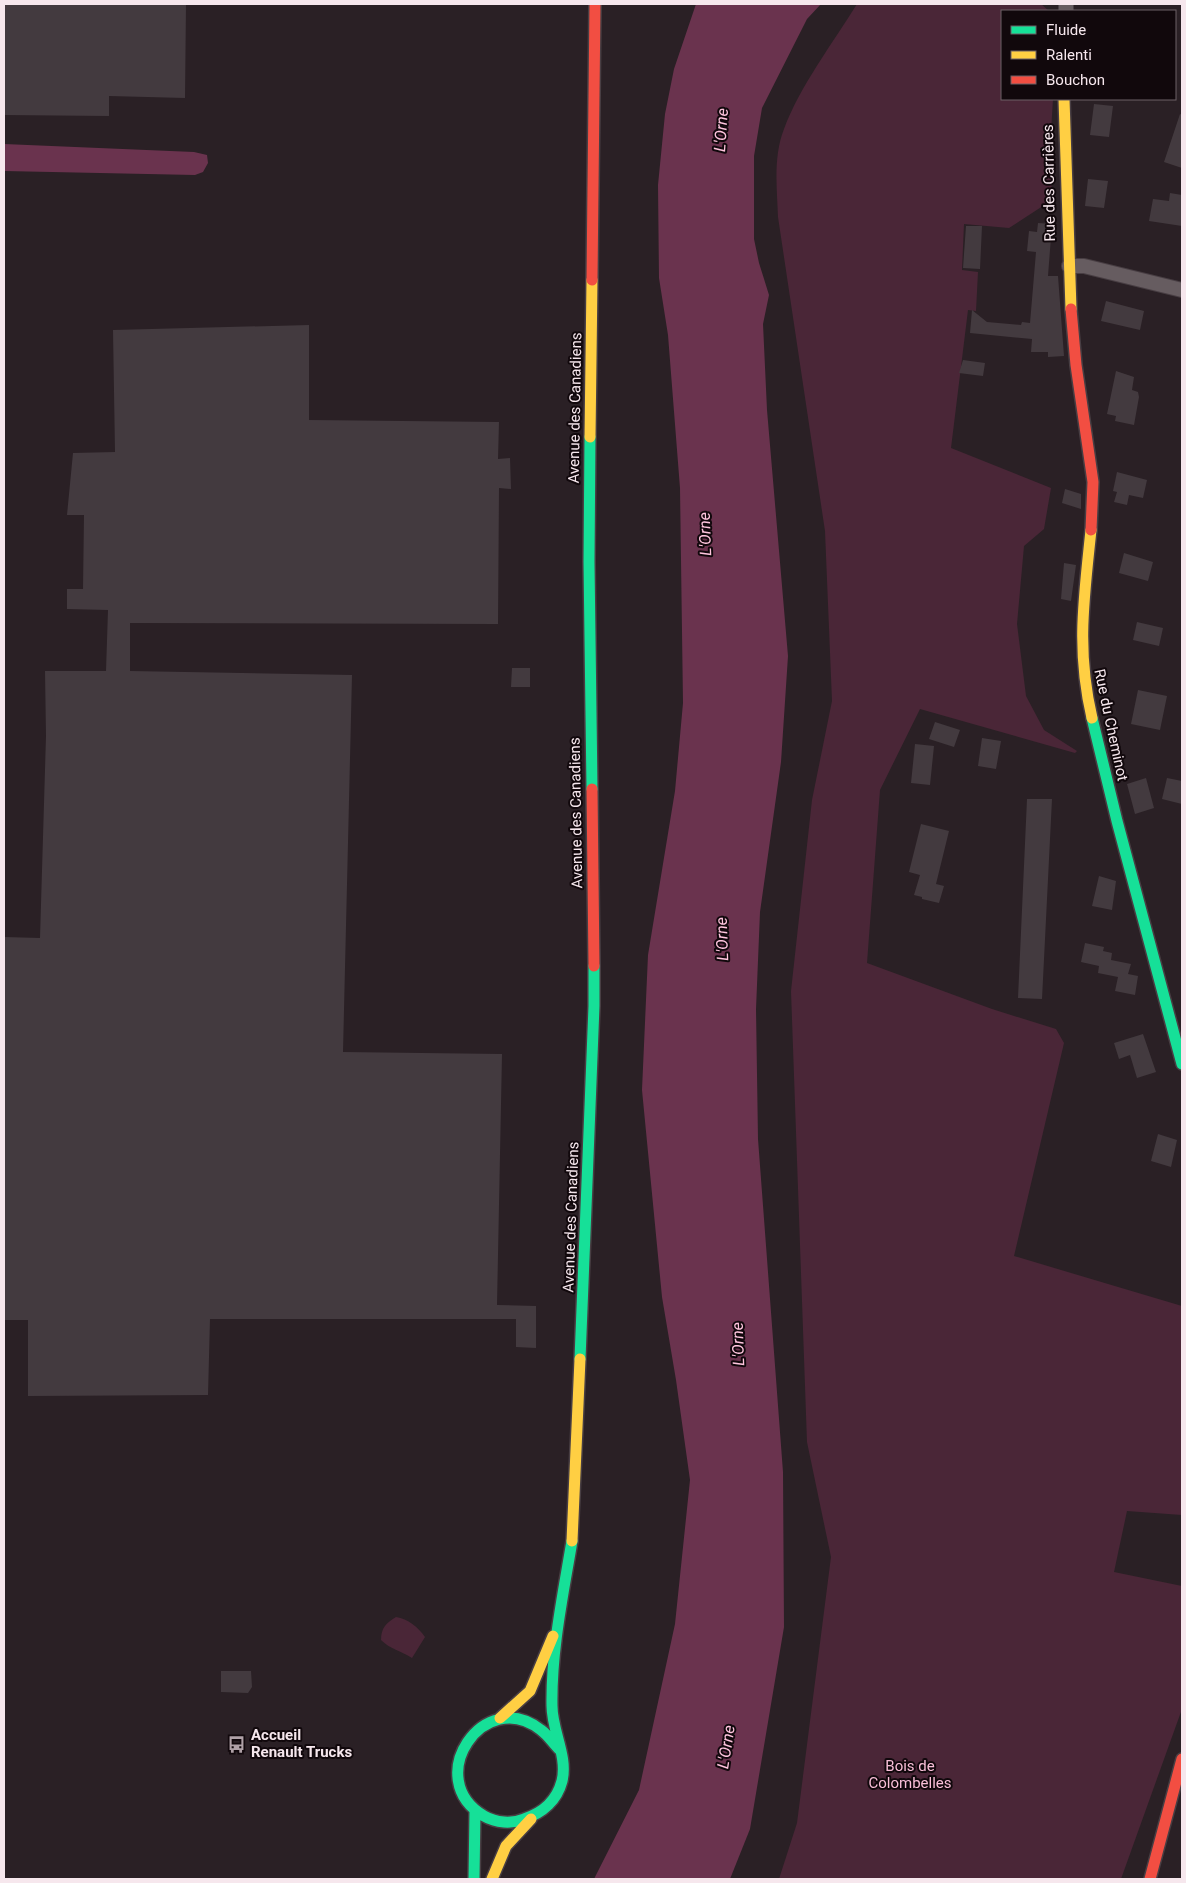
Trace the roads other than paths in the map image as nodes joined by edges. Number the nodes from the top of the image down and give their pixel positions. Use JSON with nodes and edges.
{"nodes":[{"id":1,"x":596,"y":4,"type":"edge"},
{"id":2,"x":1064,"y":100,"type":"edge"},
{"id":3,"x":1069,"y":266,"type":"junction"},
{"id":4,"x":1182,"y":290,"type":"edge"},
{"id":5,"x":1182,"y":1064,"type":"edge"},
{"id":6,"x":559,"y":1621,"type":"junction"},
{"id":7,"x":500,"y":1718,"type":"junction"},
{"id":8,"x":558,"y":1749,"type":"junction"},
{"id":9,"x":1182,"y":1759,"type":"edge"},
{"id":10,"x":475,"y":1810,"type":"junction"},
{"id":11,"x":532,"y":1818,"type":"junction"},
{"id":12,"x":474,"y":1879,"type":"edge"},
{"id":13,"x":492,"y":1879,"type":"edge"},
{"id":14,"x":1150,"y":1879,"type":"edge"}],
"edges":[{"from":1,"to":6,"type":"street","name":"Avenue des Canadiens"},
{"from":2,"to":3,"type":"street","name":"Rue des Carrières"},
{"from":3,"to":4,"type":"street"},
{"from":3,"to":5,"type":"street","name":"Rue du Cheminot"},
{"from":6,"to":7,"type":"street","name":"Avenue des Canadiens"},
{"from":6,"to":8,"type":"street","name":"Avenue des Canadiens"},
{"from":7,"to":8,"type":"street"},
{"from":7,"to":10,"type":"street"},
{"from":8,"to":11,"type":"street"},
{"from":9,"to":14,"type":"street"},
{"from":10,"to":11,"type":"street"},
{"from":10,"to":12,"type":"street"},
{"from":11,"to":13,"type":"street"}]}
